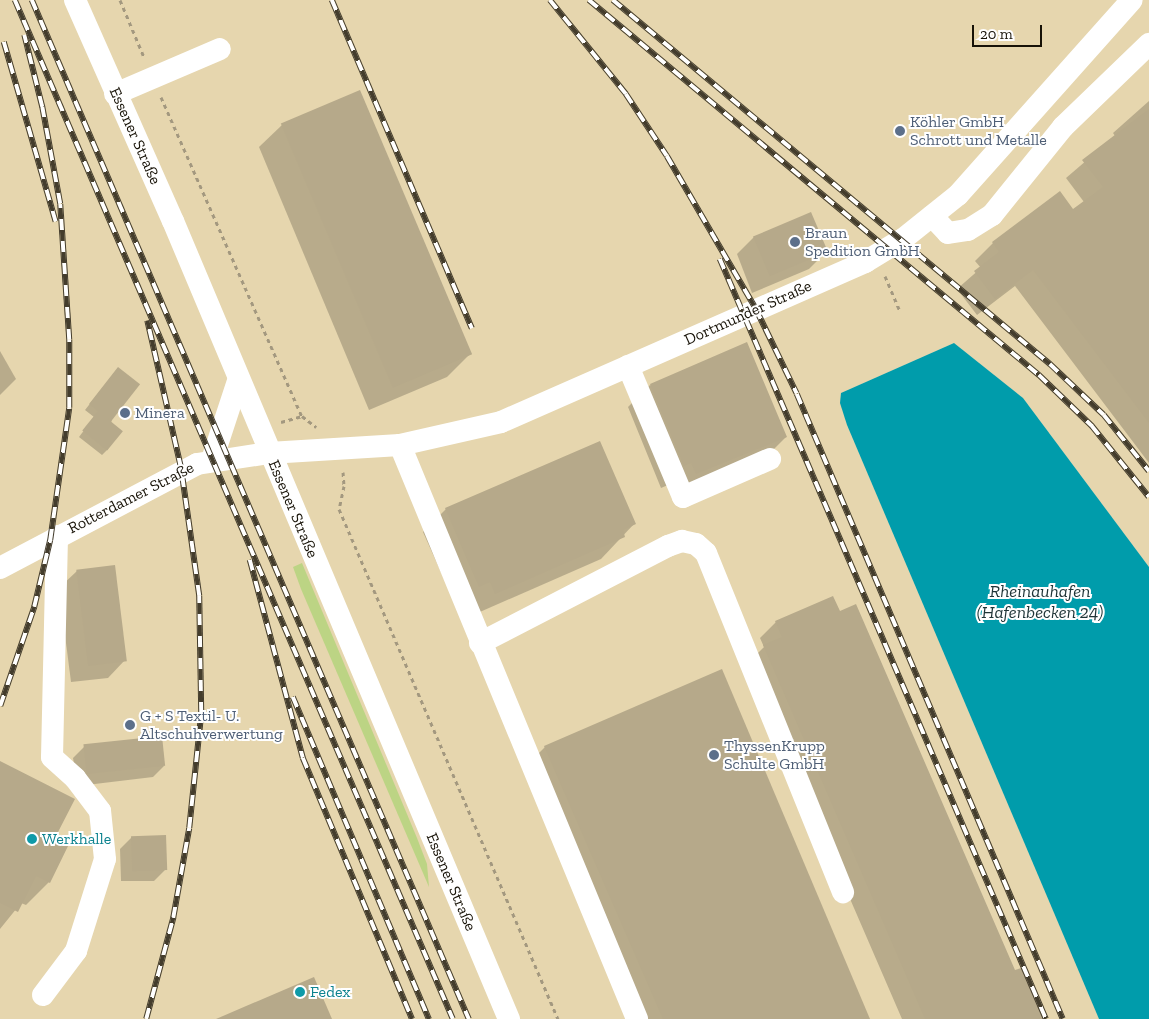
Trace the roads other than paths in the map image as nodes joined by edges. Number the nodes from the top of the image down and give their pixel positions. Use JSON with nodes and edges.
{"nodes":[{"id":1,"x":75,"y":0,"type":"edge"},
{"id":2,"x":1132,"y":0,"type":"edge"},
{"id":3,"x":1149,"y":44,"type":"edge"},
{"id":4,"x":220,"y":50,"type":"dead end"},
{"id":5,"x":115,"y":94,"type":"junction"},
{"id":6,"x":932,"y":216,"type":"junction"},
{"id":7,"x":628,"y":366,"type":"junction"},
{"id":8,"x":238,"y":381,"type":"junction"},
{"id":9,"x":400,"y":446,"type":"junction"},
{"id":10,"x":269,"y":453,"type":"junction"},
{"id":11,"x":770,"y":459,"type":"dead end"},
{"id":12,"x":212,"y":460,"type":"junction"},
{"id":13,"x":57,"y":536,"type":"junction"},
{"id":14,"x":0,"y":568,"type":"edge"},
{"id":15,"x":480,"y":643,"type":"junction"},
{"id":16,"x":843,"y":892,"type":"dead end"},
{"id":17,"x":43,"y":995,"type":"dead end"},
{"id":18,"x":509,"y":1019,"type":"edge"},
{"id":19,"x":637,"y":1019,"type":"edge"}],
"edges":[{"from":1,"to":5,"type":"street","name":"Essener Straße"},
{"from":2,"to":6,"type":"street","name":"Dortmunder Straße"},
{"from":3,"to":6,"type":"street"},
{"from":4,"to":5,"type":"street"},
{"from":5,"to":8,"type":"street","name":"Essener Straße"},
{"from":6,"to":7,"type":"street","name":"Dortmunder Straße"},
{"from":7,"to":9,"type":"street","name":"Dortmunder Straße"},
{"from":7,"to":11,"type":"street"},
{"from":8,"to":10,"type":"street","name":"Essener Straße"},
{"from":8,"to":12,"type":"street"},
{"from":9,"to":10,"type":"street","name":"Dortmunder Straße"},
{"from":9,"to":15,"type":"street"},
{"from":10,"to":12,"type":"street","name":"Rotterdamer Straße"},
{"from":10,"to":18,"type":"street","name":"Essener Straße"},
{"from":12,"to":13,"type":"street","name":"Rotterdamer Straße"},
{"from":13,"to":14,"type":"street","name":"Rotterdamer Straße"},
{"from":13,"to":17,"type":"street"},
{"from":15,"to":16,"type":"street"},
{"from":15,"to":19,"type":"street"}]}
